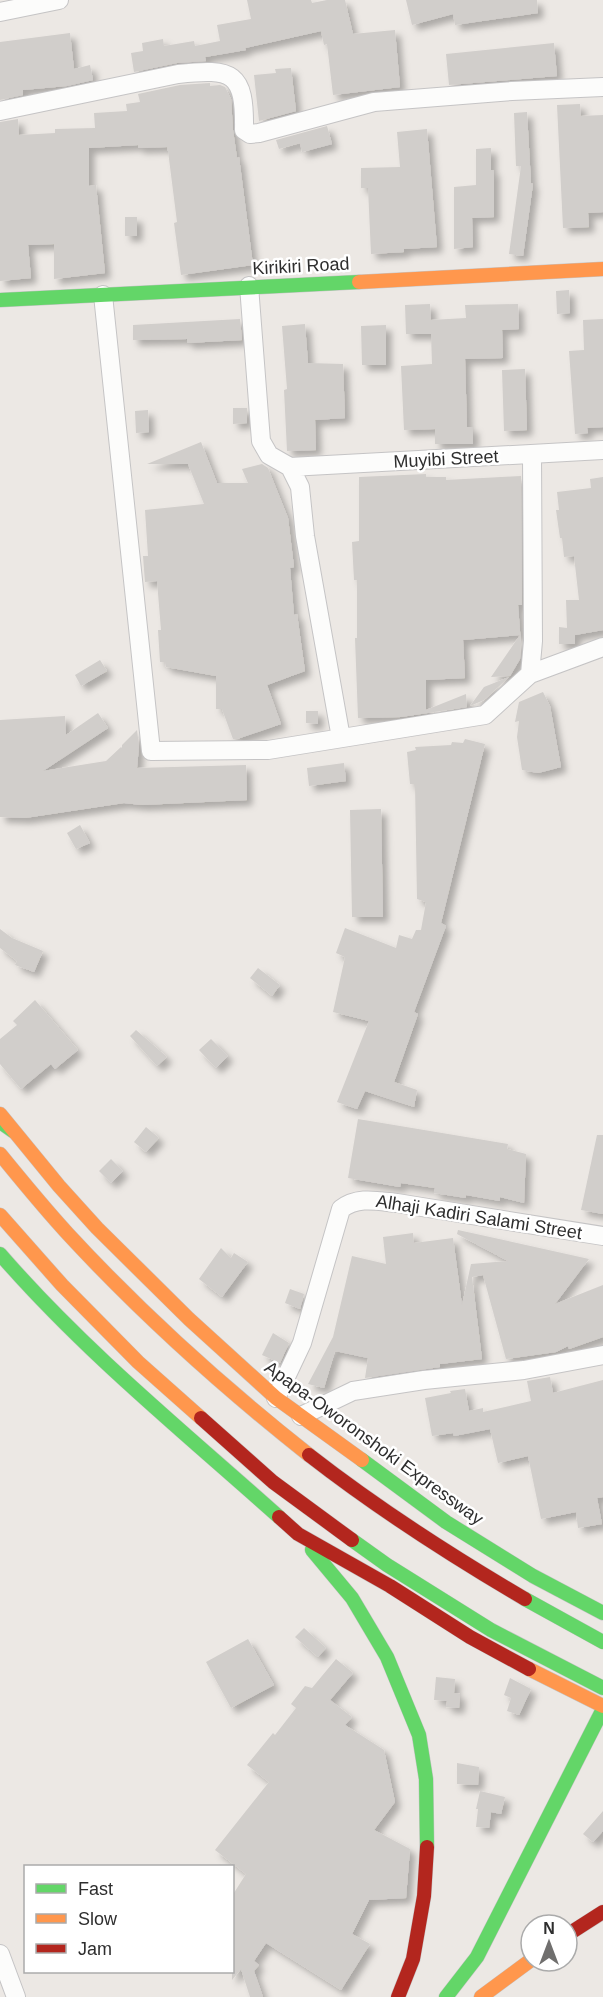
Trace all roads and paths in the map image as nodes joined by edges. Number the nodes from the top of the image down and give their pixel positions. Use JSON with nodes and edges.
{"nodes":[{"id":1,"x":59,"y":0,"type":"edge"},
{"id":2,"x":0,"y":12,"type":"edge"},
{"id":3,"x":603,"y":87,"type":"edge"},
{"id":4,"x":0,"y":111,"type":"edge"},
{"id":5,"x":603,"y":269,"type":"edge"},
{"id":6,"x":249,"y":286,"type":"junction"},
{"id":7,"x":103,"y":295,"type":"junction"},
{"id":8,"x":0,"y":300,"type":"edge"},
{"id":9,"x":603,"y":450,"type":"edge"},
{"id":10,"x":532,"y":455,"type":"junction"},
{"id":11,"x":290,"y":467,"type":"junction"},
{"id":12,"x":603,"y":647,"type":"edge"},
{"id":13,"x":530,"y":674,"type":"junction"},
{"id":14,"x":341,"y":738,"type":"junction"},
{"id":15,"x":0,"y":1114,"type":"edge"},
{"id":16,"x":0,"y":1122,"type":"edge"},
{"id":17,"x":13,"y":1131,"type":"junction"},
{"id":18,"x":0,"y":1155,"type":"edge"},
{"id":19,"x":0,"y":1215,"type":"edge"},
{"id":20,"x":603,"y":1236,"type":"edge"},
{"id":21,"x":0,"y":1254,"type":"edge"},
{"id":22,"x":603,"y":1355,"type":"edge"},
{"id":23,"x":276,"y":1398,"type":"junction"},
{"id":24,"x":301,"y":1416,"type":"junction"},
{"id":25,"x":212,"y":1429,"type":"junction"},
{"id":26,"x":200,"y":1446,"type":"junction"},
{"id":27,"x":227,"y":1464,"type":"junction"},
{"id":28,"x":273,"y":1482,"type":"junction"},
{"id":29,"x":262,"y":1501,"type":"junction"},
{"id":30,"x":298,"y":1534,"type":"junction"},
{"id":31,"x":603,"y":1613,"type":"edge"},
{"id":32,"x":603,"y":1642,"type":"edge"},
{"id":33,"x":603,"y":1688,"type":"edge"},
{"id":34,"x":603,"y":1708,"type":"edge"},
{"id":35,"x":603,"y":1912,"type":"edge"},
{"id":36,"x":579,"y":1927,"type":"edge"},
{"id":37,"x":0,"y":1954,"type":"edge"},
{"id":38,"x":519,"y":1969,"type":"edge"},
{"id":39,"x":16,"y":1997,"type":"edge"},
{"id":40,"x":399,"y":1997,"type":"edge"},
{"id":41,"x":446,"y":1997,"type":"edge"},
{"id":42,"x":481,"y":1997,"type":"edge"}],
"edges":[{"from":1,"to":2,"type":"street"},
{"from":3,"to":4,"type":"street"},
{"from":5,"to":6,"type":"main road","name":"Kirikiri Road"},
{"from":6,"to":7,"type":"main road","name":"Kirikiri Road"},
{"from":6,"to":11,"type":"street"},
{"from":7,"to":8,"type":"main road","name":"Kirikiri Road"},
{"from":7,"to":14,"type":"street"},
{"from":9,"to":10,"type":"street","name":"Muyibi Street"},
{"from":10,"to":11,"type":"street","name":"Muyibi Street"},
{"from":10,"to":13,"type":"street"},
{"from":11,"to":14,"type":"street"},
{"from":12,"to":13,"type":"street"},
{"from":13,"to":14,"type":"street"},
{"from":15,"to":17,"type":"main road","name":"Apapa-Oworonshoki Expressway"},
{"from":16,"to":17,"type":"main road"},
{"from":17,"to":23,"type":"main road","name":"Apapa-Oworonshoki Expressway"},
{"from":18,"to":32,"type":"main road"},
{"from":19,"to":25,"type":"main road"},
{"from":20,"to":23,"type":"street","name":"Alhaji Kadiri Salami Street"},
{"from":21,"to":26,"type":"main road"},
{"from":22,"to":24,"type":"street"},
{"from":23,"to":24,"type":"main road","name":"Apapa-Oworonshoki Expressway"},
{"from":24,"to":31,"type":"main road","name":"Apapa-Oworonshoki Expressway"},
{"from":25,"to":27,"type":"main road"},
{"from":25,"to":28,"type":"main road"},
{"from":26,"to":27,"type":"main road"},
{"from":26,"to":29,"type":"main road"},
{"from":27,"to":28,"type":"main road"},
{"from":27,"to":29,"type":"main road"},
{"from":28,"to":33,"type":"main road"},
{"from":29,"to":30,"type":"main road"},
{"from":30,"to":34,"type":"main road"},
{"from":30,"to":40,"type":"main road"},
{"from":34,"to":41,"type":"main road"},
{"from":35,"to":36,"type":"main road"},
{"from":37,"to":39,"type":"street"},
{"from":38,"to":42,"type":"main road"}]}
